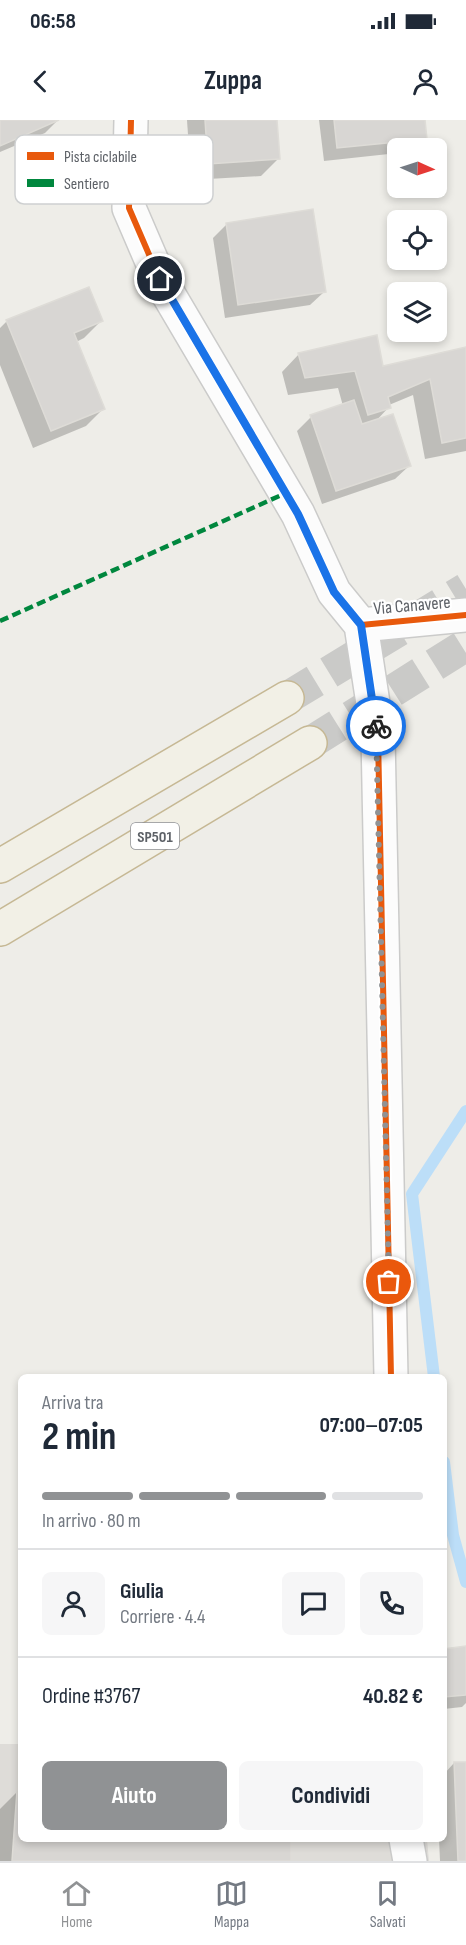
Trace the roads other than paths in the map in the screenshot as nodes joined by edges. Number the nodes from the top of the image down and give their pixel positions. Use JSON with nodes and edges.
{"nodes":[{"id":1,"x":131,"y":120,"type":"edge"},
{"id":2,"x":131,"y":135,"type":"edge"},
{"id":3,"x":129,"y":204,"type":"edge"},
{"id":4,"x":466,"y":615,"type":"edge"},
{"id":5,"x":361,"y":625,"type":"junction"},
{"id":6,"x":286,"y":698,"type":"tunnel mouth"},
{"id":7,"x":310,"y":743,"type":"tunnel mouth"},
{"id":8,"x":0,"y":866,"type":"edge"},
{"id":9,"x":0,"y":929,"type":"edge"},
{"id":10,"x":391,"y":1374,"type":"edge"},
{"id":11,"x":407,"y":1842,"type":"edge"},
{"id":12,"x":410,"y":1861,"type":"edge"}],
"edges":[{"from":1,"to":2,"type":"street"},
{"from":3,"to":5,"type":"street"},
{"from":4,"to":5,"type":"street","name":"Via Canavere"},
{"from":5,"to":10,"type":"street"},
{"from":6,"to":8,"type":"highway"},
{"from":7,"to":9,"type":"highway","number":"SP501"},
{"from":11,"to":12,"type":"street"}]}
